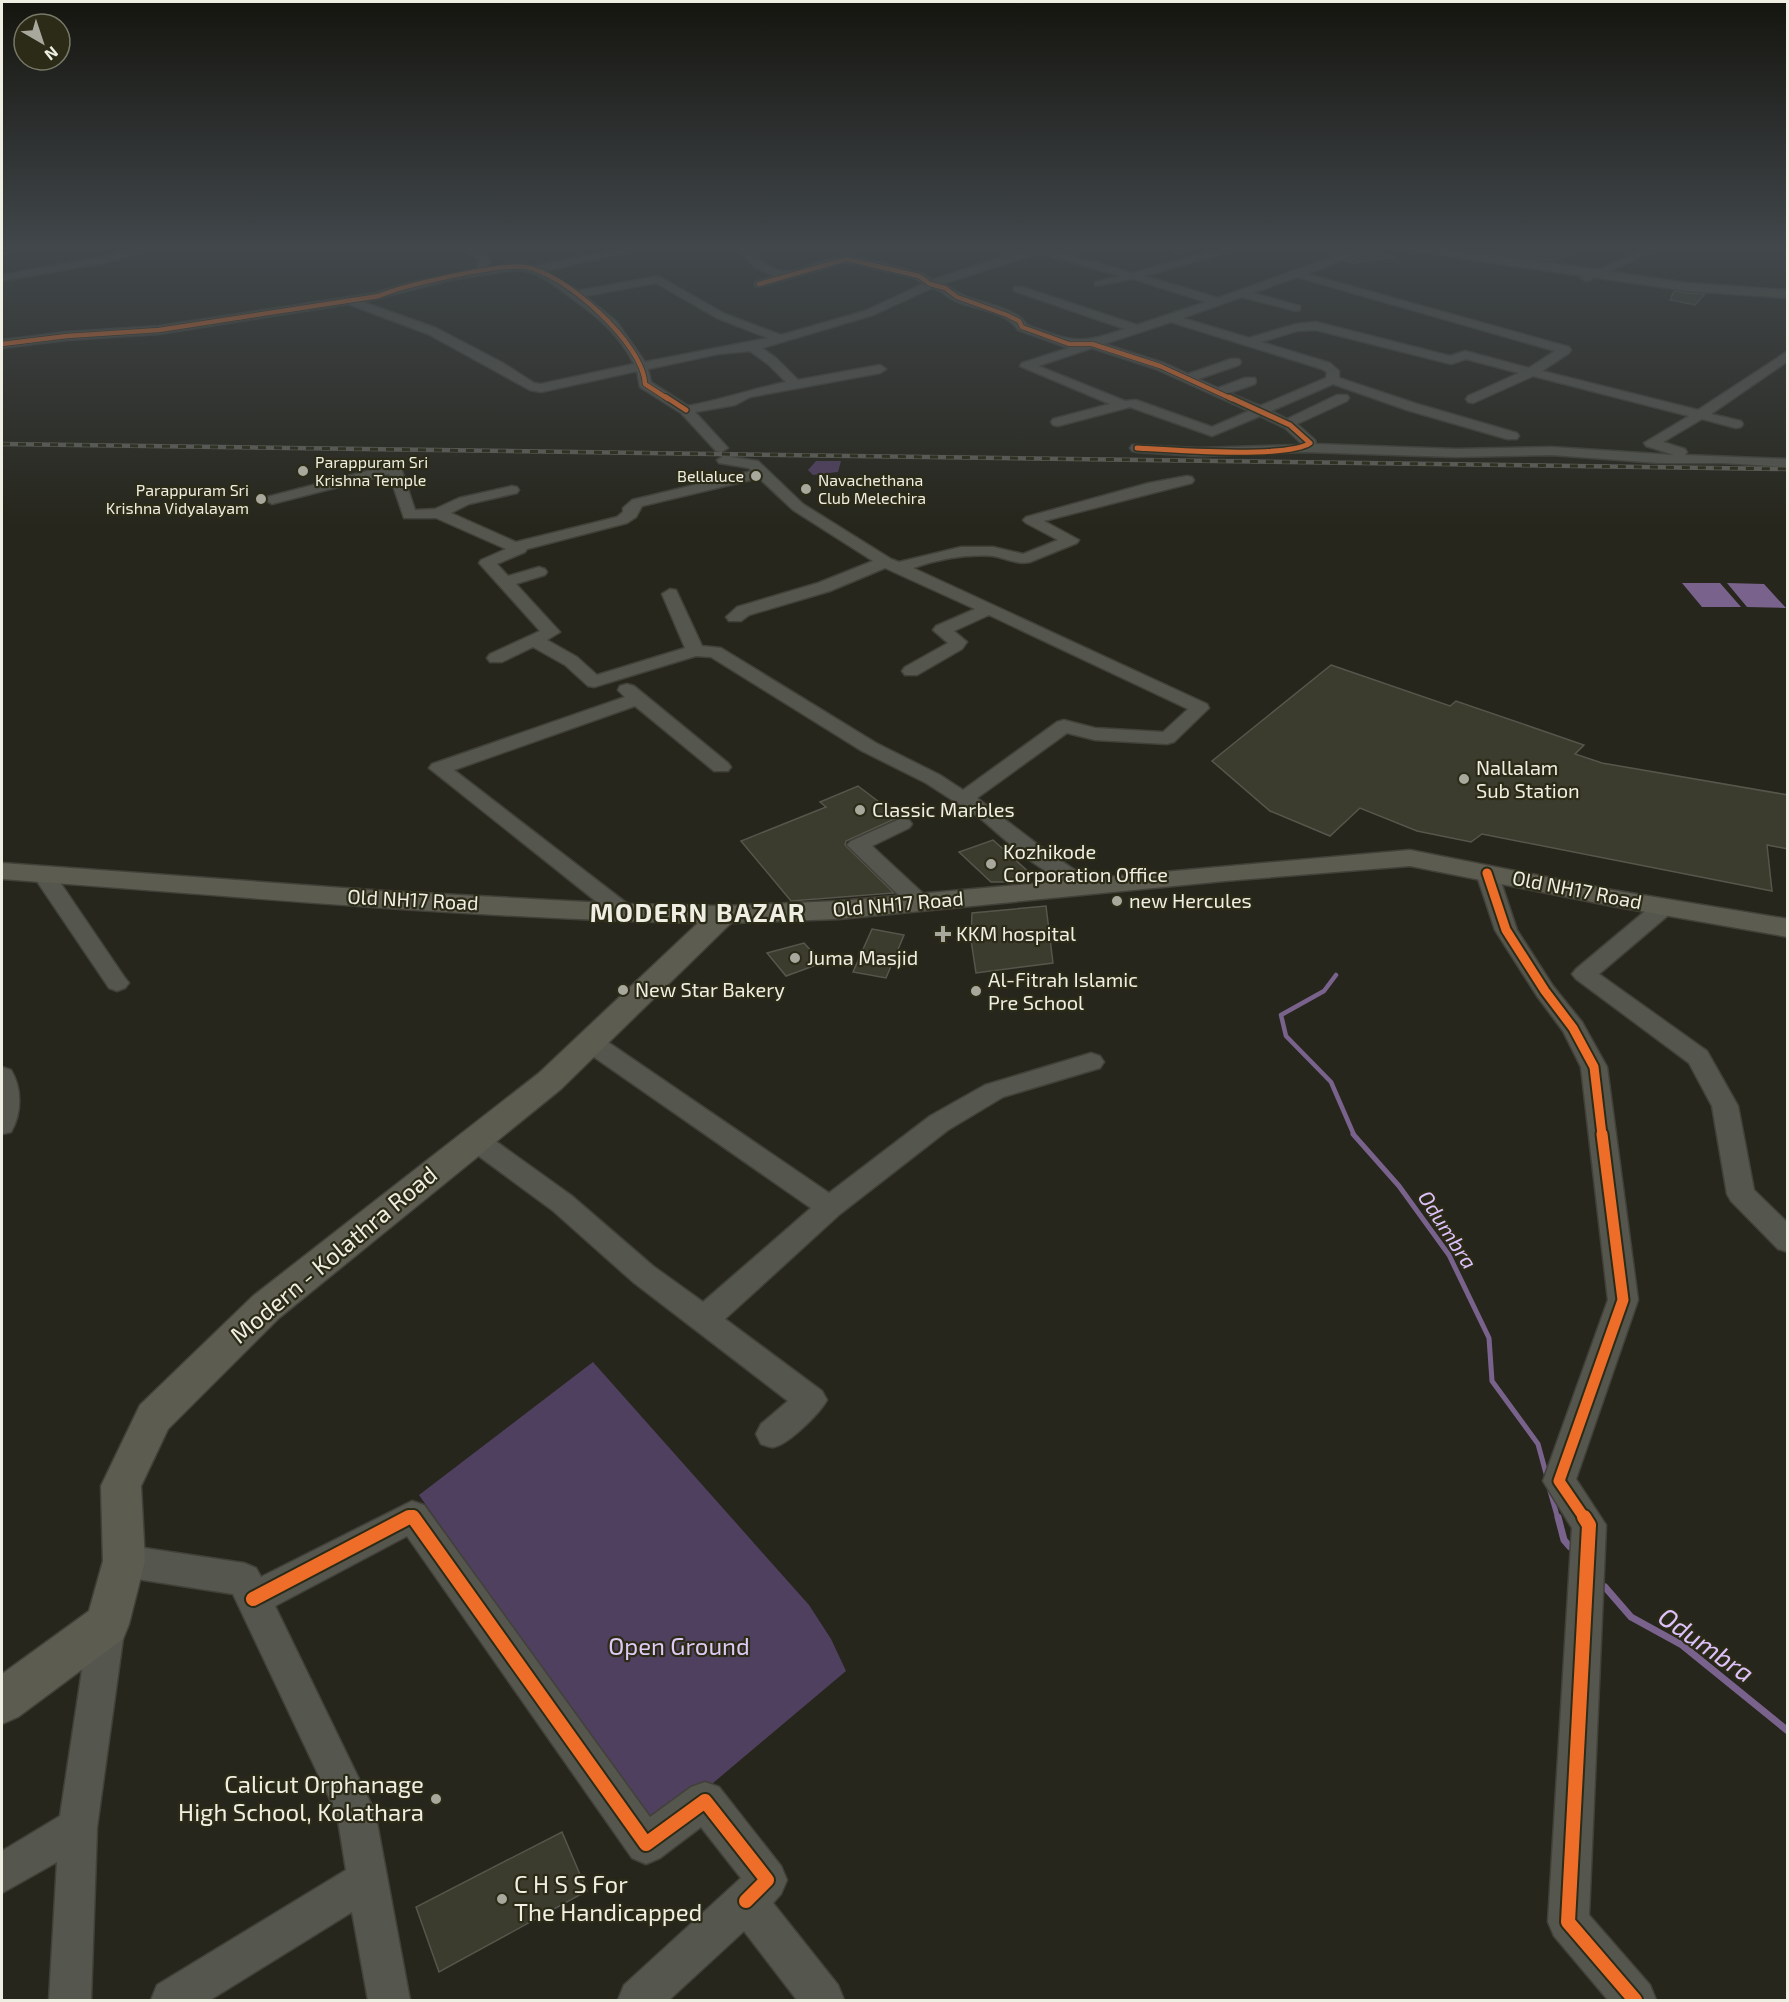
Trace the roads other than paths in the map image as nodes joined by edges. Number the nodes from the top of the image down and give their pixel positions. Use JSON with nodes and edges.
{"nodes":[{"id":1,"x":39,"y":339,"type":"edge"},
{"id":2,"x":448,"y":339,"type":"edge"},
{"id":3,"x":622,"y":339,"type":"edge"},
{"id":4,"x":779,"y":339,"type":"edge"},
{"id":5,"x":1056,"y":339,"type":"edge"},
{"id":6,"x":1106,"y":339,"type":"edge"},
{"id":7,"x":1243,"y":339,"type":"edge"},
{"id":8,"x":1260,"y":339,"type":"edge"},
{"id":9,"x":1369,"y":339,"type":"edge"},
{"id":10,"x":1525,"y":339,"type":"edge"},
{"id":11,"x":1252,"y":342,"type":"junction"},
{"id":12,"x":2,"y":344,"type":"edge"},
{"id":13,"x":1092,"y":344,"type":"junction"},
{"id":14,"x":752,"y":347,"type":"junction"},
{"id":15,"x":1784,"y":361,"type":"edge"},
{"id":16,"x":1234,"y":362,"type":"dead end"},
{"id":17,"x":641,"y":365,"type":"junction"},
{"id":18,"x":880,"y":369,"type":"dead end"},
{"id":19,"x":1532,"y":372,"type":"junction"},
{"id":20,"x":1188,"y":378,"type":"junction"},
{"id":21,"x":1332,"y":380,"type":"junction"},
{"id":22,"x":1250,"y":381,"type":"dead end"},
{"id":23,"x":795,"y":384,"type":"junction"},
{"id":24,"x":1218,"y":392,"type":"junction"},
{"id":25,"x":1342,"y":398,"type":"dead end"},
{"id":26,"x":1473,"y":399,"type":"dead end"},
{"id":27,"x":1124,"y":405,"type":"junction"},
{"id":28,"x":686,"y":410,"type":"junction"},
{"id":29,"x":1260,"y":412,"type":"junction"},
{"id":30,"x":1702,"y":414,"type":"junction"},
{"id":31,"x":1058,"y":422,"type":"dead end"},
{"id":32,"x":1286,"y":424,"type":"junction"},
{"id":33,"x":1736,"y":424,"type":"dead end"},
{"id":34,"x":1512,"y":436,"type":"dead end"},
{"id":35,"x":1137,"y":448,"type":"dead end"},
{"id":36,"x":1303,"y":448,"type":"junction"},
{"id":37,"x":1701,"y":459,"type":"junction"},
{"id":38,"x":1788,"y":463,"type":"edge"},
{"id":39,"x":763,"y":473,"type":"junction"},
{"id":40,"x":1187,"y":480,"type":"dead end"},
{"id":41,"x":512,"y":490,"type":"dead end"},
{"id":42,"x":272,"y":500,"type":"dead end"},
{"id":43,"x":438,"y":513,"type":"junction"},
{"id":44,"x":514,"y":547,"type":"junction"},
{"id":45,"x":892,"y":564,"type":"junction"},
{"id":46,"x":539,"y":572,"type":"dead end"},
{"id":47,"x":505,"y":582,"type":"junction"},
{"id":48,"x":670,"y":594,"type":"dead end"},
{"id":49,"x":987,"y":610,"type":"junction"},
{"id":50,"x":735,"y":617,"type":"dead end"},
{"id":51,"x":534,"y":640,"type":"junction"},
{"id":52,"x":695,"y":651,"type":"junction"},
{"id":53,"x":496,"y":658,"type":"dead end"},
{"id":54,"x":910,"y":671,"type":"dead end"},
{"id":55,"x":612,"y":676,"type":"junction"},
{"id":56,"x":638,"y":699,"type":"junction"},
{"id":57,"x":721,"y":767,"type":"dead end"},
{"id":58,"x":963,"y":799,"type":"junction"},
{"id":59,"x":902,"y":824,"type":"dead end"},
{"id":60,"x":2,"y":871,"type":"edge"},
{"id":61,"x":1487,"y":873,"type":"junction"},
{"id":62,"x":43,"y":874,"type":"junction"},
{"id":63,"x":1083,"y":886,"type":"junction"},
{"id":64,"x":920,"y":903,"type":"junction"},
{"id":65,"x":1664,"y":907,"type":"junction"},
{"id":66,"x":625,"y":913,"type":"junction"},
{"id":67,"x":723,"y":915,"type":"junction"},
{"id":68,"x":1788,"y":928,"type":"edge"},
{"id":69,"x":117,"y":983,"type":"dead end"},
{"id":70,"x":590,"y":1042,"type":"junction"},
{"id":71,"x":1091,"y":1062,"type":"dead end"},
{"id":72,"x":2,"y":1076,"type":"edge"},
{"id":73,"x":2,"y":1125,"type":"edge"},
{"id":74,"x":474,"y":1139,"type":"junction"},
{"id":75,"x":831,"y":1207,"type":"junction"},
{"id":76,"x":1788,"y":1241,"type":"edge"},
{"id":77,"x":703,"y":1320,"type":"junction"},
{"id":78,"x":772,"y":1434,"type":"dead end"},
{"id":79,"x":124,"y":1561,"type":"junction"},
{"id":80,"x":253,"y":1599,"type":"junction"},
{"id":81,"x":107,"y":1624,"type":"junction"},
{"id":82,"x":2,"y":1701,"type":"edge"},
{"id":83,"x":78,"y":1827,"type":"junction"},
{"id":84,"x":2,"y":1873,"type":"edge"},
{"id":85,"x":367,"y":1880,"type":"junction"},
{"id":86,"x":746,"y":1901,"type":"junction"},
{"id":87,"x":70,"y":2001,"type":"edge"},
{"id":88,"x":172,"y":2001,"type":"edge"},
{"id":89,"x":389,"y":2001,"type":"edge"},
{"id":90,"x":639,"y":2001,"type":"edge"},
{"id":91,"x":823,"y":2001,"type":"edge"},
{"id":92,"x":1635,"y":2001,"type":"edge"}],
"edges":[{"from":1,"to":12,"type":"street"},
{"from":2,"to":17,"type":"street"},
{"from":3,"to":17,"type":"street"},
{"from":4,"to":14,"type":"street"},
{"from":5,"to":13,"type":"street"},
{"from":6,"to":13,"type":"street"},
{"from":7,"to":11,"type":"street"},
{"from":8,"to":11,"type":"street"},
{"from":9,"to":19,"type":"street"},
{"from":10,"to":19,"type":"street"},
{"from":11,"to":21,"type":"street"},
{"from":13,"to":20,"type":"street"},
{"from":13,"to":27,"type":"street"},
{"from":14,"to":17,"type":"street"},
{"from":14,"to":23,"type":"street"},
{"from":15,"to":30,"type":"street"},
{"from":16,"to":20,"type":"street"},
{"from":17,"to":28,"type":"street"},
{"from":18,"to":23,"type":"street"},
{"from":19,"to":26,"type":"street"},
{"from":19,"to":30,"type":"street"},
{"from":20,"to":24,"type":"street"},
{"from":21,"to":29,"type":"street"},
{"from":21,"to":34,"type":"street"},
{"from":22,"to":24,"type":"street"},
{"from":23,"to":28,"type":"street"},
{"from":24,"to":29,"type":"street"},
{"from":25,"to":32,"type":"street"},
{"from":27,"to":29,"type":"street"},
{"from":27,"to":31,"type":"street"},
{"from":28,"to":39,"type":"street"},
{"from":29,"to":32,"type":"street"},
{"from":30,"to":33,"type":"street"},
{"from":30,"to":37,"type":"street"},
{"from":32,"to":36,"type":"street"},
{"from":35,"to":36,"type":"street"},
{"from":36,"to":37,"type":"street"},
{"from":37,"to":38,"type":"street"},
{"from":39,"to":44,"type":"street"},
{"from":39,"to":45,"type":"street"},
{"from":40,"to":45,"type":"street"},
{"from":41,"to":43,"type":"street"},
{"from":42,"to":43,"type":"street"},
{"from":43,"to":44,"type":"street"},
{"from":44,"to":47,"type":"street"},
{"from":45,"to":49,"type":"street"},
{"from":45,"to":50,"type":"street"},
{"from":46,"to":47,"type":"street"},
{"from":47,"to":51,"type":"street"},
{"from":48,"to":52,"type":"street"},
{"from":49,"to":54,"type":"street"},
{"from":49,"to":58,"type":"street"},
{"from":51,"to":53,"type":"street"},
{"from":51,"to":55,"type":"street"},
{"from":52,"to":55,"type":"street"},
{"from":52,"to":58,"type":"street"},
{"from":55,"to":56,"type":"street"},
{"from":56,"to":57,"type":"street"},
{"from":56,"to":66,"type":"street"},
{"from":58,"to":63,"type":"street"},
{"from":59,"to":64,"type":"street"},
{"from":60,"to":62,"type":"main road","name":"Old NH17 Road"},
{"from":61,"to":63,"type":"main road","name":"Old NH17 Road"},
{"from":61,"to":65,"type":"main road","name":"Old NH17 Road"},
{"from":61,"to":92,"type":"street"},
{"from":62,"to":66,"type":"main road","name":"Old NH17 Road"},
{"from":62,"to":69,"type":"street"},
{"from":63,"to":64,"type":"main road","name":"Old NH17 Road"},
{"from":64,"to":67,"type":"main road","name":"Old NH17 Road"},
{"from":65,"to":68,"type":"main road","name":"Old NH17 Road"},
{"from":65,"to":76,"type":"street"},
{"from":66,"to":67,"type":"main road","name":"Old NH17 Road"},
{"from":67,"to":70,"type":"main road","name":"Modern - Kolathra Road"},
{"from":70,"to":74,"type":"main road","name":"Modern - Kolathra Road"},
{"from":70,"to":75,"type":"street"},
{"from":71,"to":75,"type":"street"},
{"from":72,"to":73,"type":"street"},
{"from":74,"to":77,"type":"street"},
{"from":74,"to":79,"type":"main road","name":"Modern - Kolathra Road"},
{"from":75,"to":77,"type":"street"},
{"from":77,"to":78,"type":"street"},
{"from":79,"to":80,"type":"street"},
{"from":79,"to":81,"type":"main road","name":"Modern - Kolathra Road"},
{"from":80,"to":85,"type":"street"},
{"from":80,"to":86,"type":"street"},
{"from":81,"to":82,"type":"main road"},
{"from":81,"to":83,"type":"street"},
{"from":83,"to":84,"type":"street"},
{"from":83,"to":87,"type":"street"},
{"from":85,"to":88,"type":"street"},
{"from":85,"to":89,"type":"street"},
{"from":86,"to":90,"type":"street"},
{"from":86,"to":91,"type":"street"}]}
